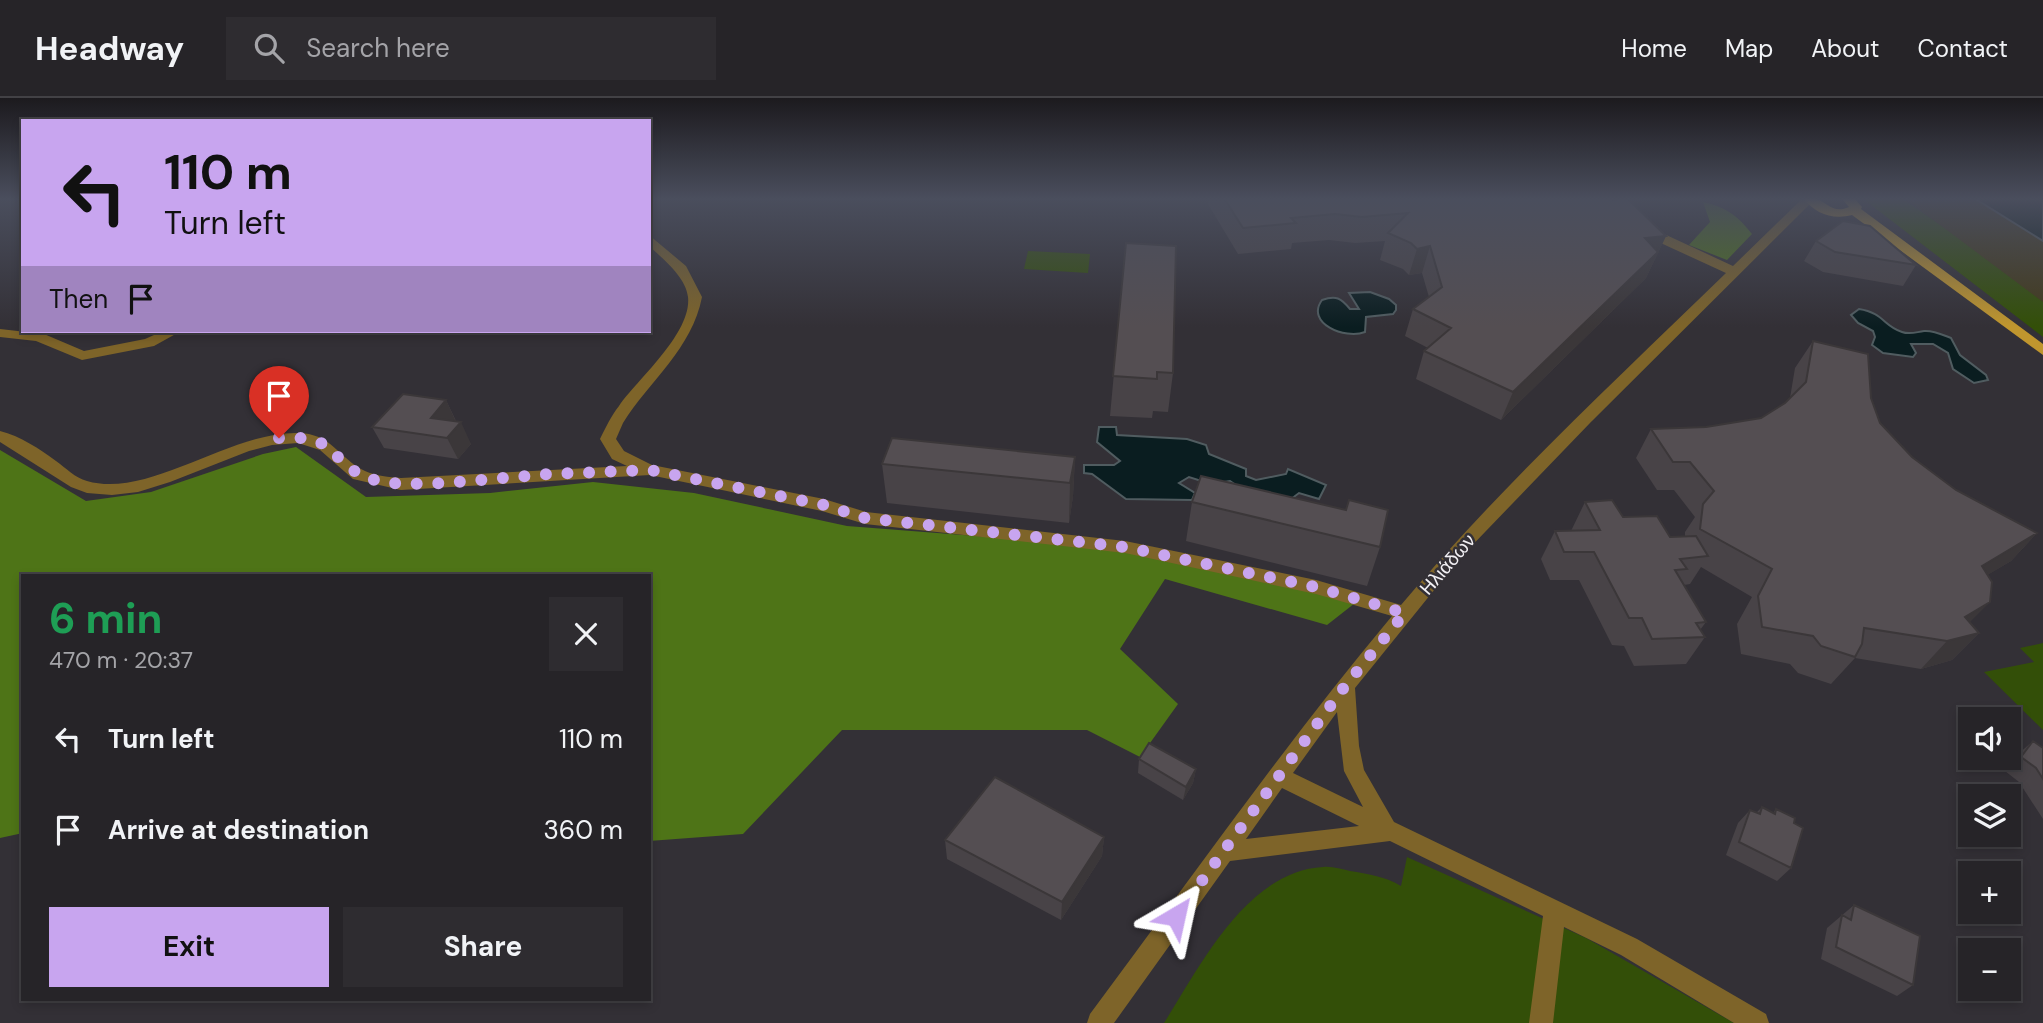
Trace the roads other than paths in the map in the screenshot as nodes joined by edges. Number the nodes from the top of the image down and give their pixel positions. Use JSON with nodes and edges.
{"nodes":[{"id":1,"x":651,"y":241,"type":"edge"},
{"id":2,"x":1669,"y":241,"type":"edge"},
{"id":3,"x":1766,"y":241,"type":"edge"},
{"id":4,"x":1897,"y":241,"type":"edge"},
{"id":5,"x":1735,"y":272,"type":"junction"},
{"id":6,"x":0,"y":332,"type":"edge"},
{"id":7,"x":170,"y":333,"type":"edge"},
{"id":8,"x":2043,"y":351,"type":"edge"},
{"id":9,"x":0,"y":436,"type":"edge"},
{"id":10,"x":650,"y":470,"type":"junction"},
{"id":11,"x":1405,"y":613,"type":"junction"},
{"id":12,"x":1345,"y":686,"type":"junction"},
{"id":13,"x":1278,"y":776,"type":"junction"},
{"id":14,"x":1388,"y":832,"type":"junction"},
{"id":15,"x":1223,"y":852,"type":"junction"},
{"id":16,"x":1555,"y":910,"type":"junction"},
{"id":17,"x":1099,"y":1023,"type":"edge"},
{"id":18,"x":1541,"y":1023,"type":"edge"},
{"id":19,"x":1757,"y":1023,"type":"edge"}],
"edges":[{"from":1,"to":10,"type":"street"},
{"from":2,"to":5,"type":"street"},
{"from":3,"to":5,"type":"street","name":"Ηλιάδων"},
{"from":4,"to":8,"type":"main road"},
{"from":5,"to":11,"type":"street","name":"Ηλιάδων"},
{"from":6,"to":7,"type":"street"},
{"from":9,"to":10,"type":"street"},
{"from":10,"to":11,"type":"street"},
{"from":11,"to":12,"type":"street","name":"Ηλιάδων"},
{"from":12,"to":13,"type":"street","name":"Ηλιάδων"},
{"from":12,"to":14,"type":"street"},
{"from":13,"to":14,"type":"street"},
{"from":13,"to":15,"type":"street","name":"Ηλιάδων"},
{"from":14,"to":15,"type":"street"},
{"from":14,"to":16,"type":"street"},
{"from":15,"to":17,"type":"street","name":"Ηλιάδων"},
{"from":16,"to":18,"type":"street"},
{"from":16,"to":19,"type":"street"}]}
